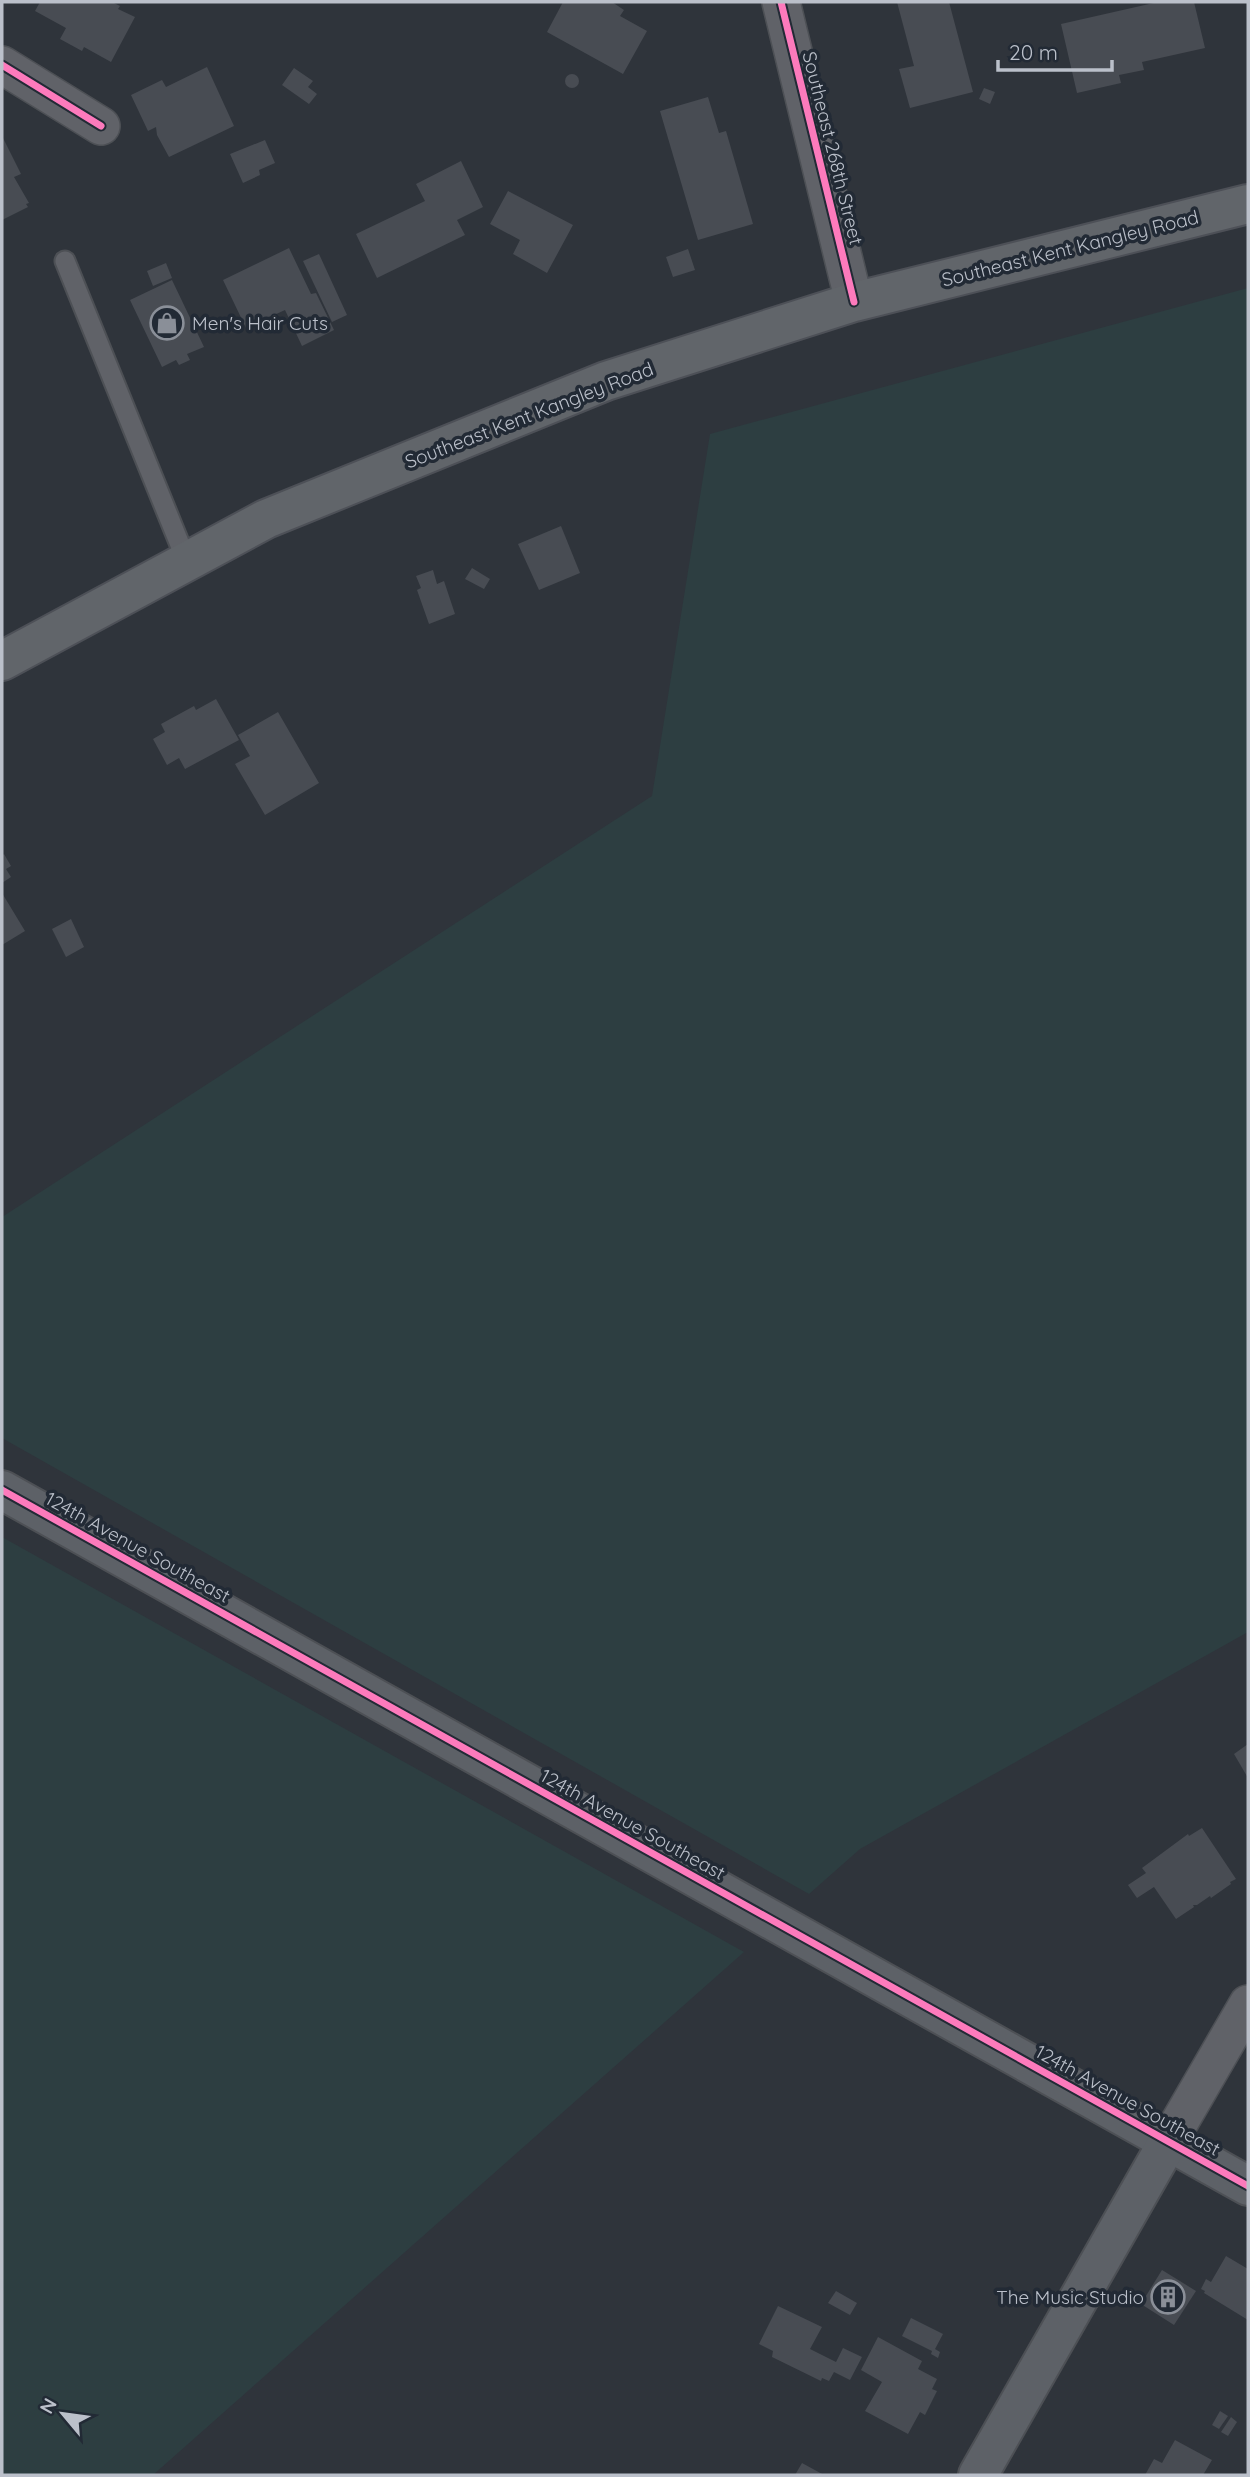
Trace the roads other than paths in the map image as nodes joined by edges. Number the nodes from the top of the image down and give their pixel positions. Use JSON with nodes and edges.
{"nodes":[{"id":1,"x":780,"y":2,"type":"edge"},
{"id":2,"x":2,"y":65,"type":"edge"},
{"id":3,"x":101,"y":126,"type":"dead end"},
{"id":4,"x":1248,"y":204,"type":"edge"},
{"id":5,"x":65,"y":261,"type":"dead end"},
{"id":6,"x":854,"y":302,"type":"junction"},
{"id":7,"x":187,"y":562,"type":"junction"},
{"id":8,"x":2,"y":661,"type":"edge"},
{"id":9,"x":2,"y":1490,"type":"edge"},
{"id":10,"x":1248,"y":2004,"type":"edge"},
{"id":11,"x":1168,"y":2142,"type":"junction"},
{"id":12,"x":1248,"y":2186,"type":"edge"},
{"id":13,"x":978,"y":2475,"type":"edge"}],
"edges":[{"from":1,"to":6,"type":"street","name":"Southeast 268th Street"},
{"from":2,"to":3,"type":"street"},
{"from":4,"to":6,"type":"main road","name":"Southeast Kent Kangley Road"},
{"from":5,"to":7,"type":"lane"},
{"from":6,"to":7,"type":"main road","name":"Southeast Kent Kangley Road"},
{"from":7,"to":8,"type":"main road","name":"Southeast Kent Kangley Road"},
{"from":9,"to":11,"type":"street","name":"124th Avenue Southeast"},
{"from":10,"to":11,"type":"street"},
{"from":11,"to":12,"type":"street","name":"124th Avenue Southeast"},
{"from":11,"to":13,"type":"street"}]}
